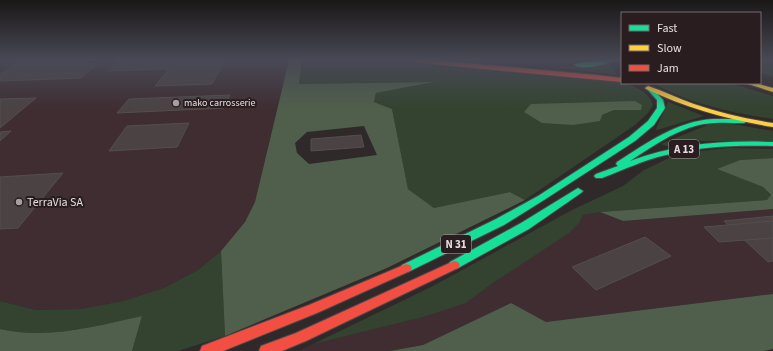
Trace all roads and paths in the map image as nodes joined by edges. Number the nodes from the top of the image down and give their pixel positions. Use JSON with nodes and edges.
{"nodes":[{"id":1,"x":595,"y":76,"type":"edge"},
{"id":2,"x":761,"y":78,"type":"edge"},
{"id":3,"x":621,"y":80,"type":"edge"},
{"id":4,"x":773,"y":82,"type":"edge"},
{"id":5,"x":752,"y":84,"type":"edge"},
{"id":6,"x":644,"y":86,"type":"edge"},
{"id":7,"x":773,"y":90,"type":"edge"},
{"id":8,"x":744,"y":121,"type":"junction"},
{"id":9,"x":773,"y":125,"type":"edge"},
{"id":10,"x":773,"y":144,"type":"edge"},
{"id":11,"x":593,"y":180,"type":"junction"},
{"id":12,"x":207,"y":351,"type":"edge"},
{"id":13,"x":266,"y":351,"type":"edge"}],
"edges":[{"from":1,"to":3,"type":"main road"},
{"from":2,"to":4,"type":"main road"},
{"from":5,"to":7,"type":"main road"},
{"from":6,"to":8,"type":"main road","number":"N 31"},
{"from":6,"to":12,"type":"main road","number":"N 31"},
{"from":8,"to":9,"type":"main road","number":"N 31"},
{"from":8,"to":11,"type":"main road","number":"N 31"},
{"from":10,"to":11,"type":"main road","number":"A 13"},
{"from":11,"to":13,"type":"main road","number":"N 31"}]}
